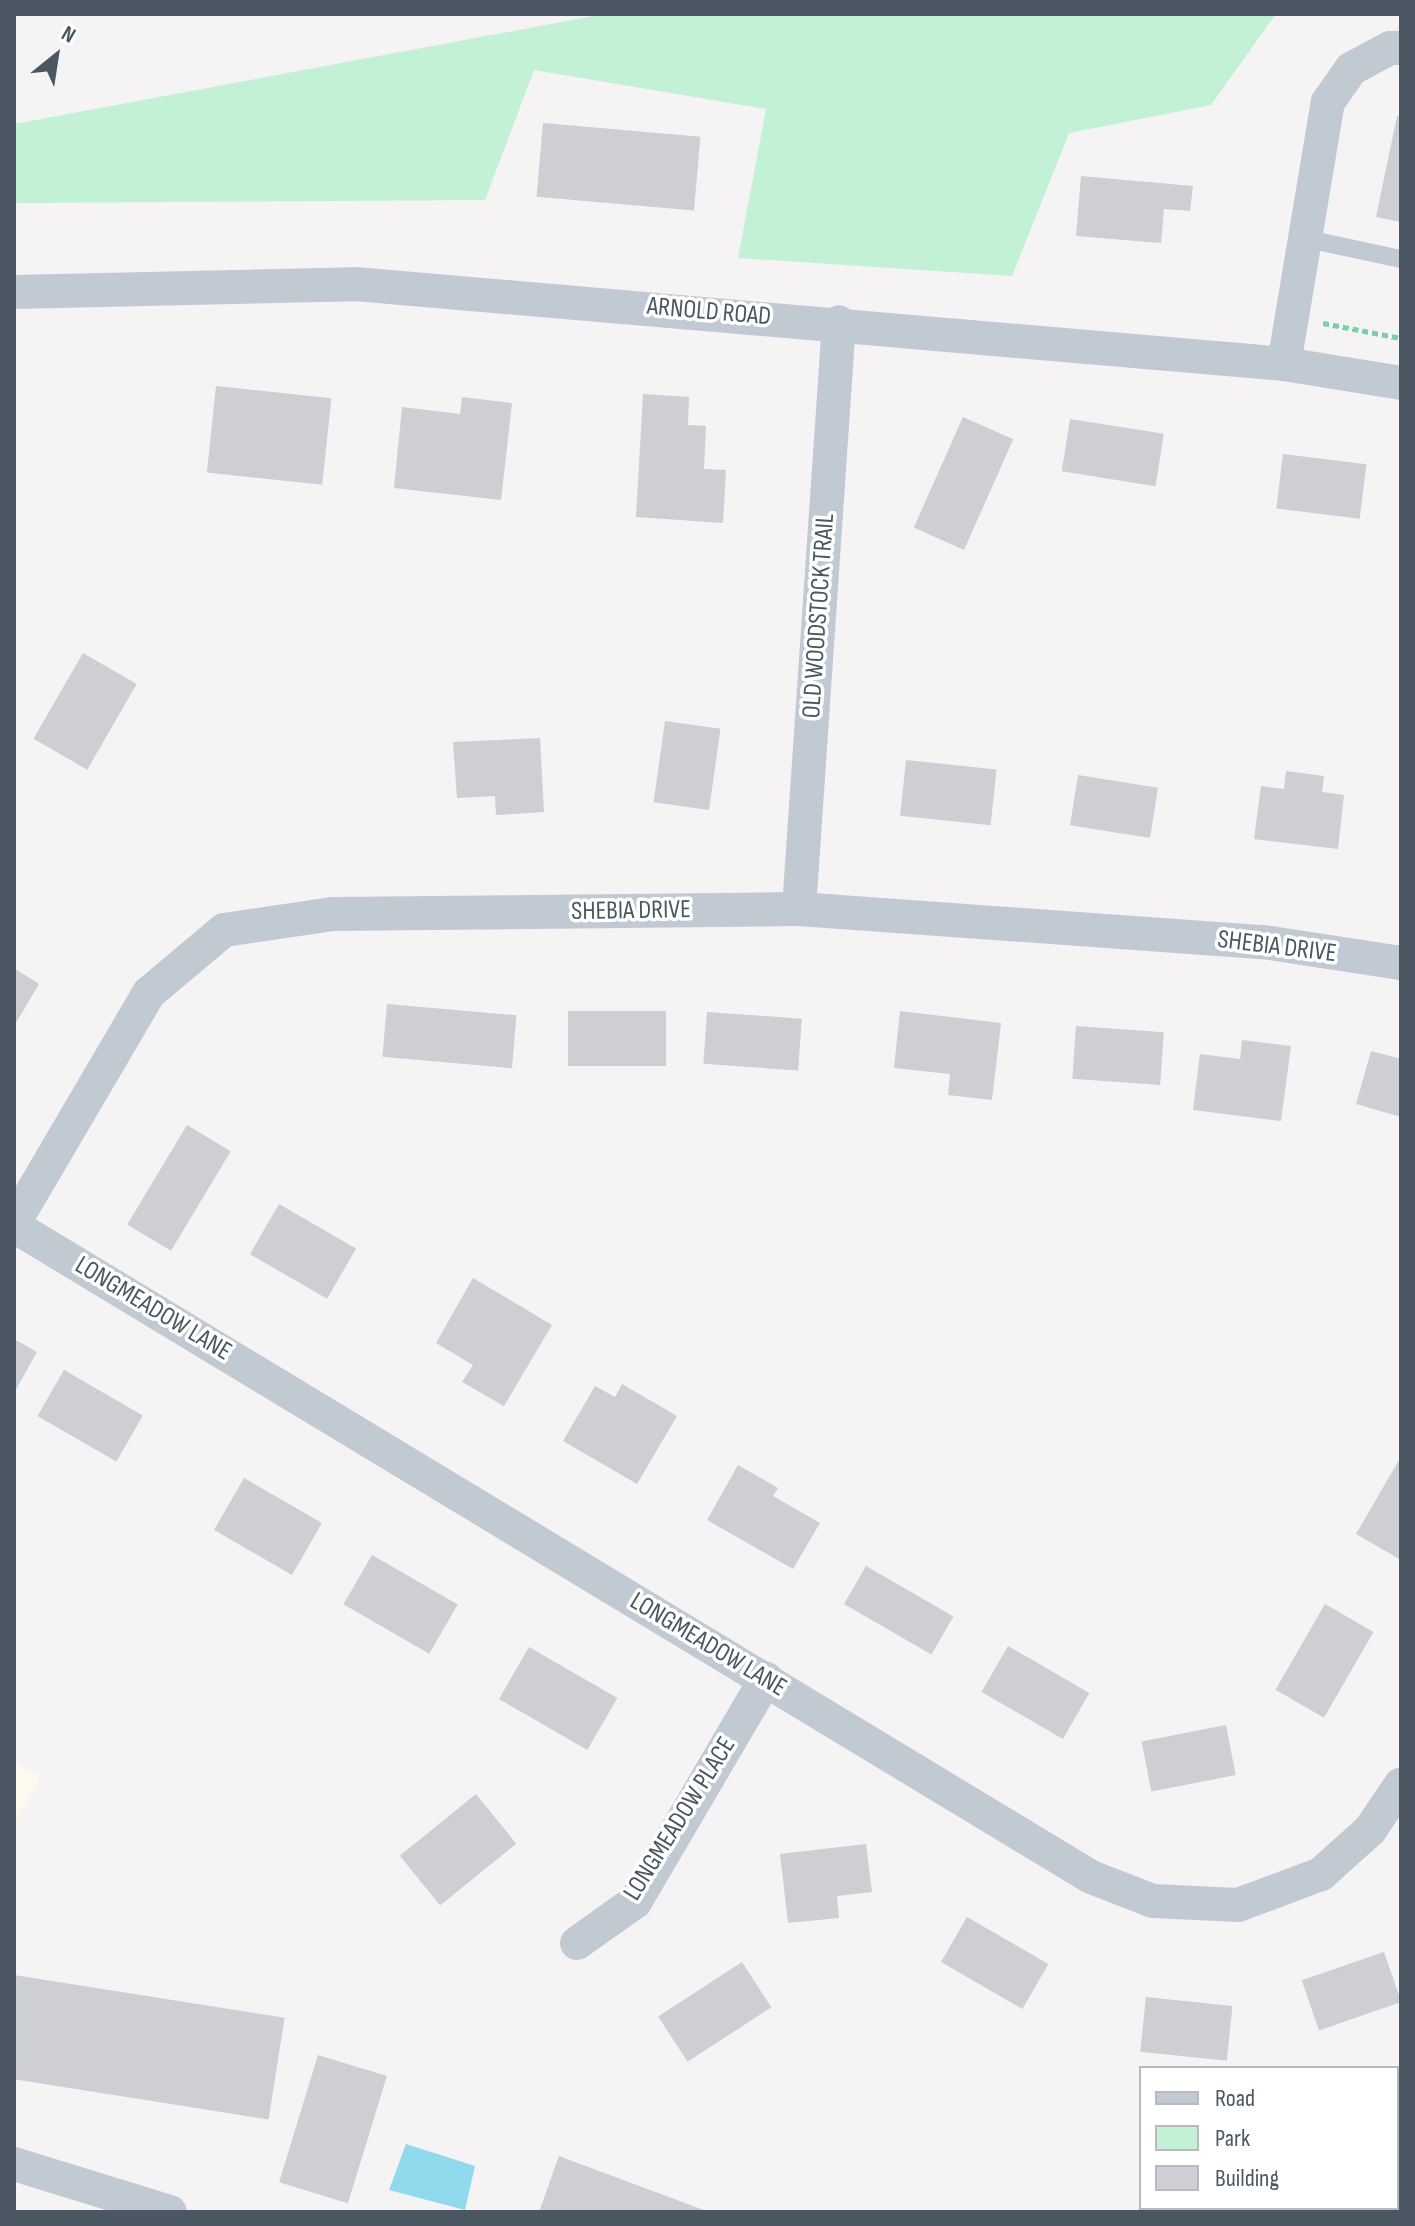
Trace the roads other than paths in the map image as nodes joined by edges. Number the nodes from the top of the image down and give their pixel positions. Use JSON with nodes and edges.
{"nodes":[{"id":1,"x":1401,"y":48,"type":"edge"},
{"id":2,"x":1303,"y":238,"type":"junction"},
{"id":3,"x":1401,"y":259,"type":"edge"},
{"id":4,"x":14,"y":292,"type":"edge"},
{"id":5,"x":839,"y":322,"type":"junction"},
{"id":6,"x":1284,"y":364,"type":"junction"},
{"id":7,"x":1401,"y":383,"type":"edge"},
{"id":8,"x":799,"y":909,"type":"junction"},
{"id":9,"x":1401,"y":963,"type":"edge"},
{"id":10,"x":14,"y":1224,"type":"edge"},
{"id":11,"x":766,"y":1679,"type":"junction"},
{"id":12,"x":1401,"y":1784,"type":"edge"},
{"id":13,"x":577,"y":1943,"type":"dead end"},
{"id":14,"x":14,"y":2164,"type":"edge"},
{"id":15,"x":170,"y":2212,"type":"edge"}],
"edges":[{"from":1,"to":2,"type":"street"},
{"from":2,"to":3,"type":"lane"},
{"from":2,"to":6,"type":"street"},
{"from":4,"to":5,"type":"street","name":"ARNOLD ROAD"},
{"from":5,"to":6,"type":"street","name":"ARNOLD ROAD"},
{"from":5,"to":8,"type":"street","name":"OLD WOODSTOCK TRAIL"},
{"from":6,"to":7,"type":"street","name":"ARNOLD ROAD"},
{"from":8,"to":9,"type":"street","name":"SHEBIA DRIVE"},
{"from":8,"to":10,"type":"street","name":"SHEBIA DRIVE"},
{"from":10,"to":11,"type":"street","name":"LONGMEADOW LANE"},
{"from":11,"to":12,"type":"street","name":"LONGMEADOW LANE"},
{"from":11,"to":13,"type":"street","name":"LONGMEADOW PLACE"},
{"from":14,"to":15,"type":"street"}]}
